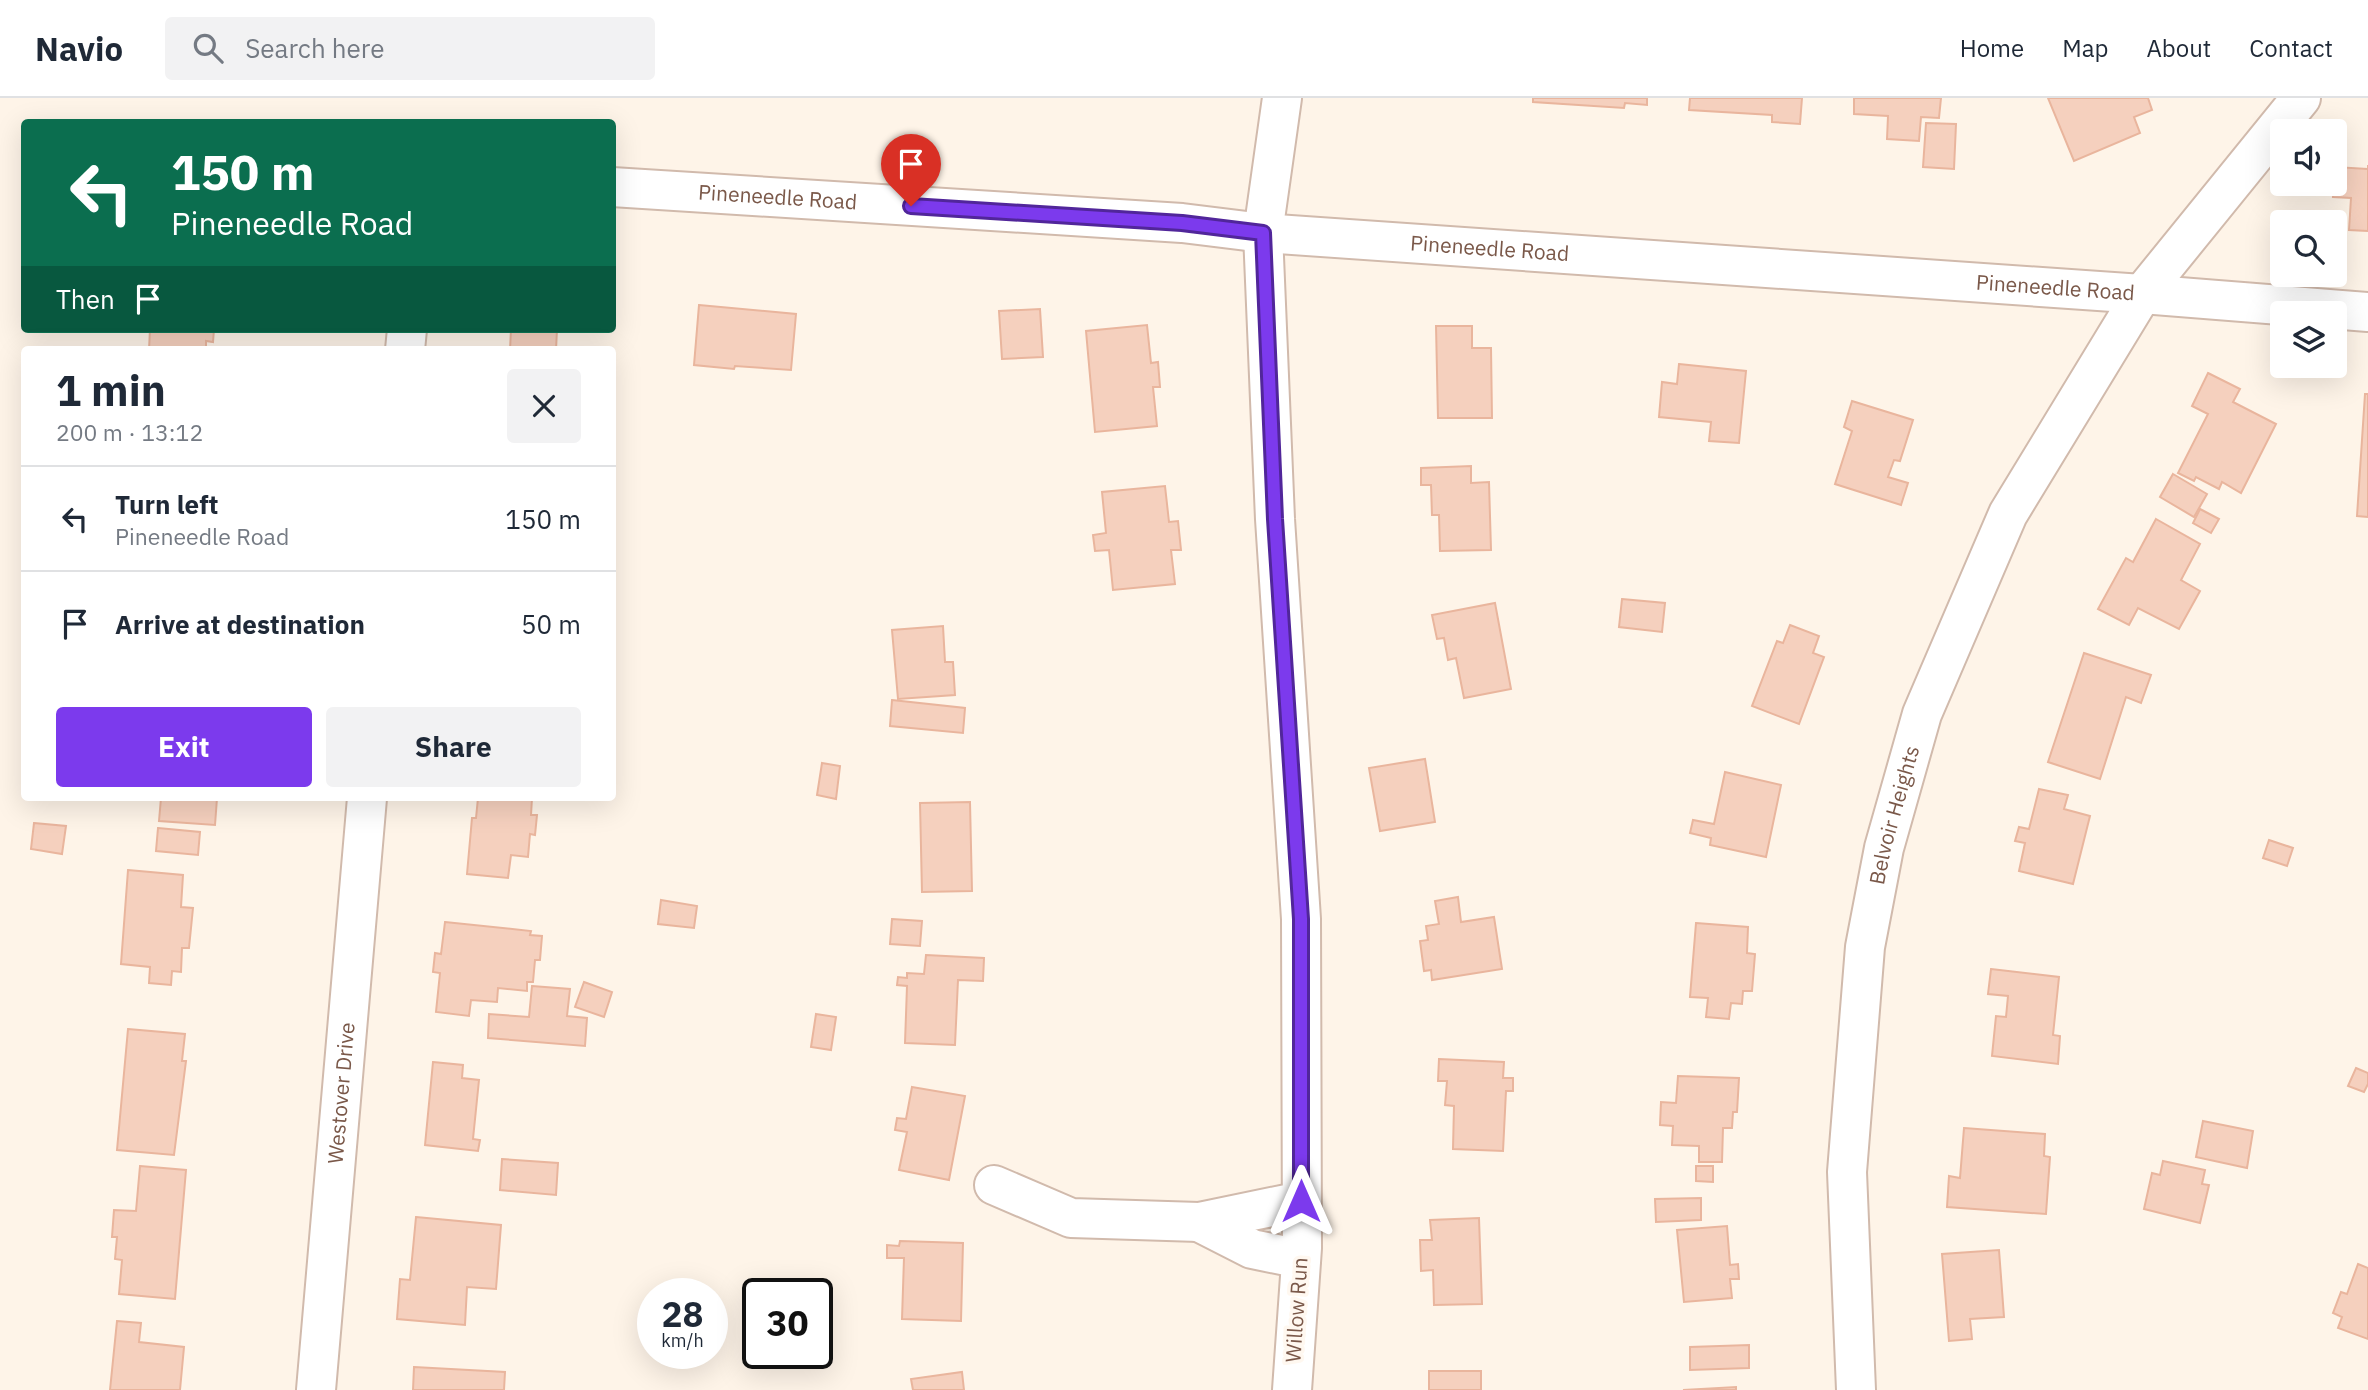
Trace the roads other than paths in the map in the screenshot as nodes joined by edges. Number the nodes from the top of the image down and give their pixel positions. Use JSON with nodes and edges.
{"nodes":[{"id":1,"x":1282,"y":98,"type":"edge"},
{"id":2,"x":2301,"y":98,"type":"edge"},
{"id":3,"x":616,"y":187,"type":"edge"},
{"id":4,"x":1263,"y":233,"type":"junction"},
{"id":5,"x":2143,"y":294,"type":"junction"},
{"id":6,"x":2368,"y":313,"type":"edge"},
{"id":7,"x":367,"y":801,"type":"edge"},
{"id":8,"x":994,"y":1185,"type":"dead end"},
{"id":9,"x":1301,"y":1201,"type":"junction"},
{"id":10,"x":1199,"y":1222,"type":"junction"},
{"id":11,"x":1301,"y":1259,"type":"junction"},
{"id":12,"x":316,"y":1390,"type":"edge"},
{"id":13,"x":1292,"y":1390,"type":"edge"},
{"id":14,"x":1856,"y":1390,"type":"edge"}],
"edges":[{"from":1,"to":4,"type":"street","name":"Willow Run"},
{"from":2,"to":5,"type":"street","name":"Belvoir Heights"},
{"from":3,"to":4,"type":"street","name":"Pineneedle Road"},
{"from":4,"to":5,"type":"street","name":"Pineneedle Road"},
{"from":4,"to":9,"type":"street","name":"Willow Run"},
{"from":5,"to":6,"type":"street","name":"Pineneedle Road"},
{"from":5,"to":14,"type":"street","name":"Belvoir Heights"},
{"from":7,"to":12,"type":"street","name":"Westover Drive"},
{"from":8,"to":10,"type":"street"},
{"from":9,"to":10,"type":"street"},
{"from":9,"to":11,"type":"street","name":"Willow Run"},
{"from":10,"to":11,"type":"street"},
{"from":11,"to":13,"type":"street","name":"Willow Run"}]}
